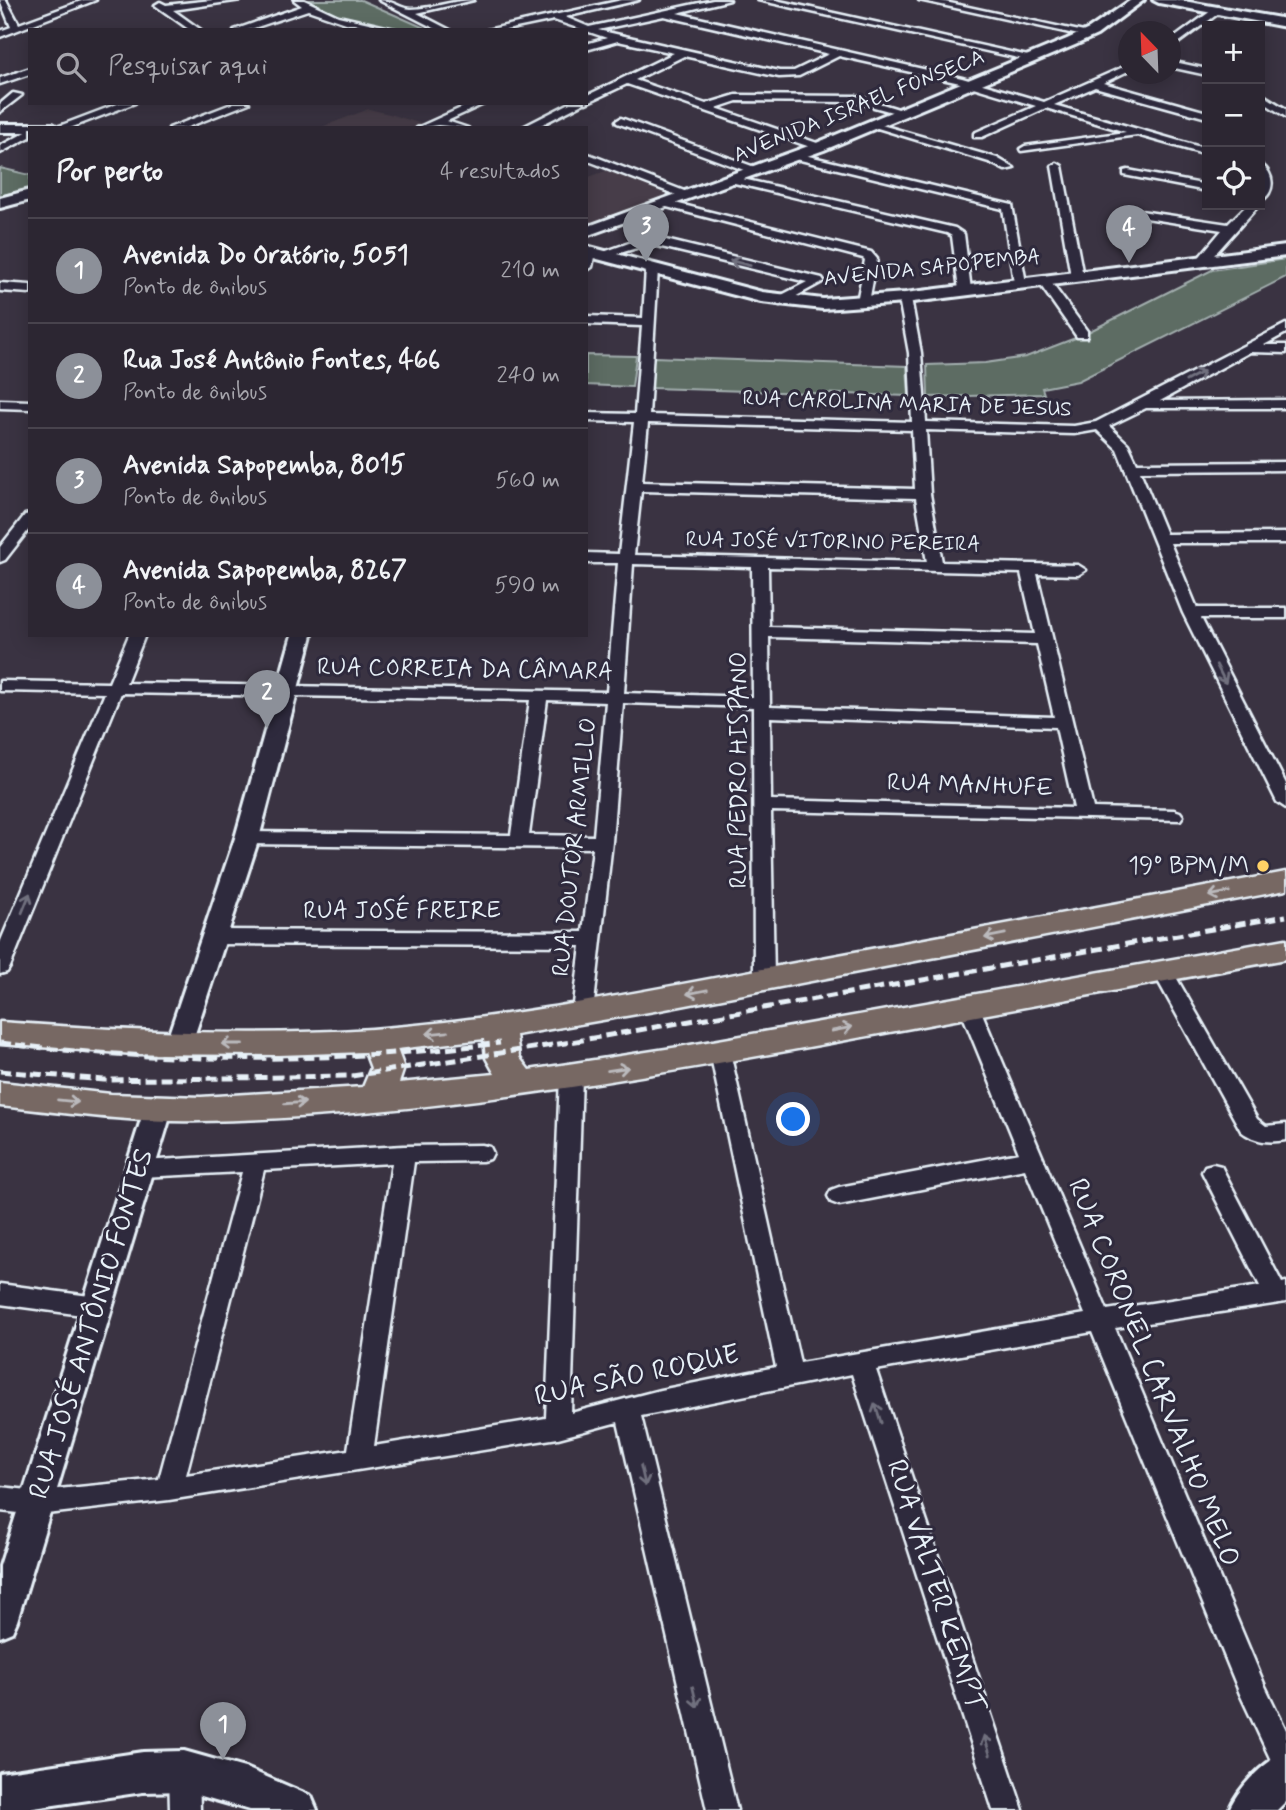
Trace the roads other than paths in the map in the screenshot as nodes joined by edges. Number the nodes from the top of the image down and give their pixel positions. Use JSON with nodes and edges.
{"nodes":[{"id":1,"x":92,"y":0,"type":"edge"},
{"id":2,"x":154,"y":0,"type":"edge"},
{"id":3,"x":237,"y":0,"type":"edge"},
{"id":4,"x":298,"y":0,"type":"edge"},
{"id":5,"x":383,"y":0,"type":"edge"},
{"id":6,"x":470,"y":0,"type":"edge"},
{"id":7,"x":635,"y":0,"type":"edge"},
{"id":8,"x":726,"y":0,"type":"edge"},
{"id":9,"x":762,"y":0,"type":"edge"},
{"id":10,"x":923,"y":0,"type":"edge"},
{"id":11,"x":1138,"y":0,"type":"edge"},
{"id":12,"x":1159,"y":0,"type":"edge"},
{"id":13,"x":2,"y":6,"type":"edge"},
{"id":14,"x":309,"y":6,"type":"junction"},
{"id":15,"x":164,"y":8,"type":"junction"},
{"id":16,"x":1218,"y":10,"type":"junction"},
{"id":17,"x":408,"y":12,"type":"junction"},
{"id":18,"x":663,"y":13,"type":"junction"},
{"id":19,"x":556,"y":17,"type":"junction"},
{"id":20,"x":1286,"y":23,"type":"edge"},
{"id":21,"x":359,"y":25,"type":"junction"},
{"id":22,"x":16,"y":28,"type":"junction"},
{"id":23,"x":194,"y":28,"type":"edge"},
{"id":24,"x":244,"y":28,"type":"edge"},
{"id":25,"x":350,"y":28,"type":"edge"},
{"id":26,"x":381,"y":28,"type":"edge"},
{"id":27,"x":442,"y":28,"type":"edge"},
{"id":28,"x":501,"y":28,"type":"edge"},
{"id":29,"x":582,"y":28,"type":"edge"},
{"id":30,"x":588,"y":30,"type":"edge"},
{"id":31,"x":588,"y":30,"type":"edge"},
{"id":32,"x":1189,"y":33,"type":"junction"},
{"id":33,"x":0,"y":34,"type":"edge"},
{"id":34,"x":1088,"y":34,"type":"junction"},
{"id":35,"x":1202,"y":35,"type":"edge"},
{"id":36,"x":619,"y":38,"type":"junction"},
{"id":37,"x":1181,"y":39,"type":"edge"},
{"id":38,"x":588,"y":46,"type":"edge"},
{"id":39,"x":682,"y":53,"type":"junction"},
{"id":40,"x":838,"y":53,"type":"junction"},
{"id":41,"x":1032,"y":58,"type":"junction"},
{"id":42,"x":1181,"y":66,"type":"edge"},
{"id":43,"x":1202,"y":71,"type":"edge"},
{"id":44,"x":28,"y":72,"type":"edge"},
{"id":45,"x":1118,"y":73,"type":"edge"},
{"id":46,"x":626,"y":80,"type":"junction"},
{"id":47,"x":0,"y":81,"type":"edge"},
{"id":48,"x":1093,"y":83,"type":"junction"},
{"id":49,"x":971,"y":84,"type":"junction"},
{"id":50,"x":17,"y":95,"type":"dead end"},
{"id":51,"x":588,"y":99,"type":"edge"},
{"id":52,"x":1265,"y":99,"type":"edge"},
{"id":53,"x":124,"y":105,"type":"edge"},
{"id":54,"x":238,"y":105,"type":"edge"},
{"id":55,"x":476,"y":105,"type":"edge"},
{"id":56,"x":575,"y":105,"type":"edge"},
{"id":57,"x":1044,"y":105,"type":"junction"},
{"id":58,"x":706,"y":108,"type":"junction"},
{"id":59,"x":0,"y":109,"type":"edge"},
{"id":60,"x":903,"y":112,"type":"junction"},
{"id":61,"x":1202,"y":114,"type":"edge"},
{"id":62,"x":1286,"y":114,"type":"edge"},
{"id":63,"x":621,"y":121,"type":"dead end"},
{"id":64,"x":437,"y":122,"type":"junction"},
{"id":65,"x":875,"y":124,"type":"junction"},
{"id":66,"x":65,"y":126,"type":"edge"},
{"id":67,"x":180,"y":126,"type":"edge"},
{"id":68,"x":427,"y":126,"type":"edge"},
{"id":69,"x":454,"y":126,"type":"edge"},
{"id":70,"x":530,"y":126,"type":"edge"},
{"id":71,"x":28,"y":127,"type":"edge"},
{"id":72,"x":0,"y":128,"type":"edge"},
{"id":73,"x":1141,"y":133,"type":"junction"},
{"id":74,"x":28,"y":134,"type":"edge"},
{"id":75,"x":978,"y":135,"type":"dead end"},
{"id":76,"x":819,"y":147,"type":"junction"},
{"id":77,"x":1026,"y":149,"type":"dead end"},
{"id":78,"x":0,"y":150,"type":"edge"},
{"id":79,"x":1202,"y":151,"type":"edge"},
{"id":80,"x":796,"y":156,"type":"junction"},
{"id":81,"x":588,"y":157,"type":"edge"},
{"id":82,"x":1057,"y":166,"type":"dead end"},
{"id":83,"x":1010,"y":168,"type":"dead end"},
{"id":84,"x":756,"y":171,"type":"junction"},
{"id":85,"x":1128,"y":173,"type":"dead end"},
{"id":86,"x":734,"y":180,"type":"junction"},
{"id":87,"x":1202,"y":187,"type":"edge"},
{"id":88,"x":28,"y":196,"type":"edge"},
{"id":89,"x":688,"y":197,"type":"junction"},
{"id":90,"x":0,"y":203,"type":"edge"},
{"id":91,"x":667,"y":204,"type":"junction"},
{"id":92,"x":1248,"y":210,"type":"edge"},
{"id":93,"x":1127,"y":212,"type":"dead end"},
{"id":94,"x":1231,"y":228,"type":"junction"},
{"id":95,"x":588,"y":231,"type":"edge"},
{"id":96,"x":1286,"y":251,"type":"edge"},
{"id":97,"x":591,"y":256,"type":"edge"},
{"id":98,"x":1202,"y":261,"type":"junction"},
{"id":99,"x":652,"y":269,"type":"junction"},
{"id":100,"x":1077,"y":276,"type":"junction"},
{"id":101,"x":1042,"y":280,"type":"junction"},
{"id":102,"x":1020,"y":283,"type":"junction"},
{"id":103,"x":0,"y":287,"type":"edge"},
{"id":104,"x":28,"y":289,"type":"edge"},
{"id":105,"x":965,"y":290,"type":"junction"},
{"id":106,"x":905,"y":298,"type":"junction"},
{"id":107,"x":780,"y":301,"type":"junction"},
{"id":108,"x":863,"y":302,"type":"junction"},
{"id":109,"x":588,"y":320,"type":"edge"},
{"id":110,"x":650,"y":321,"type":"junction"},
{"id":111,"x":1286,"y":328,"type":"edge"},
{"id":112,"x":1082,"y":334,"type":"dead end"},
{"id":113,"x":1247,"y":349,"type":"junction"},
{"id":114,"x":1286,"y":349,"type":"edge"},
{"id":115,"x":0,"y":404,"type":"edge"},
{"id":116,"x":1286,"y":404,"type":"edge"},
{"id":117,"x":28,"y":405,"type":"edge"},
{"id":118,"x":1144,"y":405,"type":"junction"},
{"id":119,"x":588,"y":417,"type":"edge"},
{"id":120,"x":640,"y":418,"type":"junction"},
{"id":121,"x":918,"y":425,"type":"junction"},
{"id":122,"x":1100,"y":425,"type":"junction"},
{"id":123,"x":1286,"y":466,"type":"edge"},
{"id":124,"x":1130,"y":467,"type":"junction"},
{"id":125,"x":633,"y":486,"type":"junction"},
{"id":126,"x":923,"y":494,"type":"junction"},
{"id":127,"x":28,"y":520,"type":"edge"},
{"id":128,"x":1286,"y":538,"type":"edge"},
{"id":129,"x":1162,"y":539,"type":"junction"},
{"id":130,"x":28,"y":545,"type":"edge"},
{"id":131,"x":3,"y":548,"type":"edge"},
{"id":132,"x":588,"y":558,"type":"edge"},
{"id":133,"x":625,"y":559,"type":"junction"},
{"id":134,"x":760,"y":562,"type":"junction"},
{"id":135,"x":935,"y":565,"type":"junction"},
{"id":136,"x":1028,"y":568,"type":"junction"},
{"id":137,"x":1078,"y":570,"type":"dead end"},
{"id":138,"x":1191,"y":613,"type":"junction"},
{"id":139,"x":1286,"y":613,"type":"edge"},
{"id":140,"x":762,"y":632,"type":"junction"},
{"id":141,"x":136,"y":637,"type":"edge"},
{"id":142,"x":301,"y":637,"type":"edge"},
{"id":143,"x":1043,"y":639,"type":"junction"},
{"id":144,"x":0,"y":685,"type":"edge"},
{"id":145,"x":114,"y":688,"type":"junction"},
{"id":146,"x":286,"y":691,"type":"junction"},
{"id":147,"x":538,"y":695,"type":"junction"},
{"id":148,"x":615,"y":698,"type":"junction"},
{"id":149,"x":762,"y":707,"type":"junction"},
{"id":150,"x":1062,"y":722,"type":"junction"},
{"id":151,"x":1286,"y":802,"type":"edge"},
{"id":152,"x":764,"y":805,"type":"junction"},
{"id":153,"x":1085,"y":814,"type":"junction"},
{"id":154,"x":1174,"y":816,"type":"dead end"},
{"id":155,"x":247,"y":838,"type":"junction"},
{"id":156,"x":519,"y":841,"type":"junction"},
{"id":157,"x":603,"y":842,"type":"junction"},
{"id":158,"x":1286,"y":881,"type":"edge"},
{"id":159,"x":212,"y":937,"type":"junction"},
{"id":160,"x":592,"y":939,"type":"junction"},
{"id":161,"x":1286,"y":948,"type":"edge"},
{"id":162,"x":0,"y":967,"type":"edge"},
{"id":163,"x":1161,"y":970,"type":"junction"},
{"id":164,"x":764,"y":979,"type":"junction"},
{"id":165,"x":970,"y":1006,"type":"junction"},
{"id":166,"x":583,"y":1013,"type":"junction"},
{"id":167,"x":501,"y":1026,"type":"junction"},
{"id":168,"x":0,"y":1034,"type":"edge"},
{"id":169,"x":373,"y":1040,"type":"junction"},
{"id":170,"x":179,"y":1043,"type":"junction"},
{"id":171,"x":720,"y":1052,"type":"junction"},
{"id":172,"x":571,"y":1076,"type":"junction"},
{"id":173,"x":521,"y":1083,"type":"junction"},
{"id":174,"x":0,"y":1094,"type":"edge"},
{"id":175,"x":373,"y":1098,"type":"junction"},
{"id":176,"x":159,"y":1107,"type":"junction"},
{"id":177,"x":1277,"y":1133,"type":"edge"},
{"id":178,"x":482,"y":1153,"type":"dead end"},
{"id":179,"x":404,"y":1154,"type":"junction"},
{"id":180,"x":1033,"y":1159,"type":"junction"},
{"id":181,"x":255,"y":1164,"type":"junction"},
{"id":182,"x":141,"y":1168,"type":"junction"},
{"id":183,"x":1213,"y":1172,"type":"dead end"},
{"id":184,"x":839,"y":1196,"type":"dead end"},
{"id":185,"x":1280,"y":1293,"type":"edge"},
{"id":186,"x":0,"y":1294,"type":"edge"},
{"id":187,"x":97,"y":1307,"type":"junction"},
{"id":188,"x":1099,"y":1321,"type":"junction"},
{"id":189,"x":861,"y":1363,"type":"junction"},
{"id":190,"x":790,"y":1375,"type":"junction"},
{"id":191,"x":627,"y":1409,"type":"junction"},
{"id":192,"x":558,"y":1427,"type":"junction"},
{"id":193,"x":359,"y":1459,"type":"junction"},
{"id":194,"x":169,"y":1489,"type":"junction"},
{"id":195,"x":0,"y":1499,"type":"edge"},
{"id":196,"x":37,"y":1503,"type":"junction"},
{"id":197,"x":0,"y":1621,"type":"edge"},
{"id":198,"x":1286,"y":1761,"type":"edge"},
{"id":199,"x":184,"y":1771,"type":"junction"},
{"id":200,"x":1286,"y":1772,"type":"edge"},
{"id":201,"x":0,"y":1793,"type":"edge"},
{"id":202,"x":185,"y":1810,"type":"edge"},
{"id":203,"x":297,"y":1810,"type":"edge"},
{"id":204,"x":722,"y":1810,"type":"edge"},
{"id":205,"x":1008,"y":1810,"type":"edge"},
{"id":206,"x":1249,"y":1810,"type":"edge"}],
"edges":[{"from":1,"to":22,"type":"street"},
{"from":2,"to":15,"type":"street"},
{"from":3,"to":15,"type":"street"},
{"from":4,"to":14,"type":"street"},
{"from":5,"to":17,"type":"street"},
{"from":6,"to":17,"type":"street"},
{"from":7,"to":19,"type":"street"},
{"from":8,"to":18,"type":"street"},
{"from":9,"to":41,"type":"street"},
{"from":10,"to":34,"type":"street"},
{"from":11,"to":34,"type":"street","name":"AVENIDA ISRAEL FONSECA"},
{"from":12,"to":16,"type":"street"},
{"from":13,"to":22,"type":"street"},
{"from":14,"to":21,"type":"street"},
{"from":14,"to":24,"type":"street"},
{"from":15,"to":23,"type":"street"},
{"from":16,"to":20,"type":"street"},
{"from":16,"to":32,"type":"street"},
{"from":17,"to":27,"type":"street"},
{"from":18,"to":30,"type":"street"},
{"from":18,"to":40,"type":"street"},
{"from":19,"to":28,"type":"street"},
{"from":19,"to":29,"type":"street"},
{"from":21,"to":25,"type":"street"},
{"from":21,"to":26,"type":"street"},
{"from":22,"to":33,"type":"street"},
{"from":31,"to":36,"type":"street"},
{"from":32,"to":35,"type":"street"},
{"from":32,"to":37,"type":"street"},
{"from":34,"to":41,"type":"street","name":"AVENIDA ISRAEL FONSECA"},
{"from":36,"to":38,"type":"street"},
{"from":36,"to":39,"type":"street"},
{"from":39,"to":40,"type":"street"},
{"from":39,"to":46,"type":"street"},
{"from":40,"to":49,"type":"street"},
{"from":41,"to":49,"type":"street","name":"AVENIDA ISRAEL FONSECA"},
{"from":42,"to":43,"type":"street"},
{"from":44,"to":47,"type":"street"},
{"from":45,"to":48,"type":"street"},
{"from":46,"to":51,"type":"street"},
{"from":46,"to":58,"type":"street"},
{"from":48,"to":57,"type":"street"},
{"from":48,"to":61,"type":"street"},
{"from":49,"to":57,"type":"street"},
{"from":49,"to":60,"type":"street","name":"AVENIDA ISRAEL FONSECA"},
{"from":50,"to":59,"type":"street"},
{"from":52,"to":62,"type":"street"},
{"from":53,"to":66,"type":"street"},
{"from":54,"to":67,"type":"street"},
{"from":55,"to":64,"type":"street"},
{"from":56,"to":70,"type":"street"},
{"from":57,"to":73,"type":"street"},
{"from":57,"to":75,"type":"street"},
{"from":58,"to":60,"type":"street"},
{"from":58,"to":76,"type":"street"},
{"from":60,"to":65,"type":"street","name":"AVENIDA ISRAEL FONSECA"},
{"from":63,"to":84,"type":"street"},
{"from":64,"to":68,"type":"street"},
{"from":64,"to":69,"type":"street"},
{"from":65,"to":76,"type":"street","name":"AVENIDA ISRAEL FONSECA"},
{"from":65,"to":83,"type":"street"},
{"from":71,"to":72,"type":"main road"},
{"from":73,"to":77,"type":"street"},
{"from":73,"to":79,"type":"street"},
{"from":74,"to":78,"type":"street"},
{"from":76,"to":80,"type":"street","name":"AVENIDA ISRAEL FONSECA"},
{"from":80,"to":84,"type":"street","name":"AVENIDA ISRAEL FONSECA"},
{"from":80,"to":102,"type":"street"},
{"from":81,"to":89,"type":"street"},
{"from":82,"to":100,"type":"street"},
{"from":84,"to":86,"type":"street","name":"AVENIDA ISRAEL FONSECA"},
{"from":85,"to":87,"type":"street"},
{"from":86,"to":89,"type":"street","name":"AVENIDA ISRAEL FONSECA"},
{"from":86,"to":105,"type":"street"},
{"from":88,"to":90,"type":"main road"},
{"from":89,"to":91,"type":"street","name":"AVENIDA ISRAEL FONSECA"},
{"from":91,"to":95,"type":"street","name":"AVENIDA ISRAEL FONSECA"},
{"from":91,"to":108,"type":"street"},
{"from":92,"to":94,"type":"street"},
{"from":93,"to":94,"type":"street"},
{"from":94,"to":98,"type":"street"},
{"from":96,"to":98,"type":"main road","name":"AVENIDA SAPOPEMBA"},
{"from":97,"to":99,"type":"main road","name":"AVENIDA SAPOPEMBA"},
{"from":107,"to":97,"type":"street","one_way":true},
{"from":98,"to":100,"type":"main road","name":"AVENIDA SAPOPEMBA"},
{"from":99,"to":107,"type":"main road","name":"AVENIDA SAPOPEMBA"},
{"from":99,"to":110,"type":"street","name":"RUA DOUTOR ARMILLO"},
{"from":100,"to":101,"type":"main road","name":"AVENIDA SAPOPEMBA"},
{"from":101,"to":102,"type":"main road","name":"AVENIDA SAPOPEMBA"},
{"from":101,"to":112,"type":"street"},
{"from":102,"to":105,"type":"main road","name":"AVENIDA SAPOPEMBA"},
{"from":103,"to":104,"type":"street"},
{"from":105,"to":106,"type":"main road","name":"AVENIDA SAPOPEMBA"},
{"from":106,"to":108,"type":"main road","name":"AVENIDA SAPOPEMBA"},
{"from":106,"to":121,"type":"street"},
{"from":107,"to":108,"type":"main road","name":"AVENIDA SAPOPEMBA"},
{"from":109,"to":110,"type":"street"},
{"from":110,"to":120,"type":"street","name":"RUA DOUTOR ARMILLO"},
{"from":111,"to":113,"type":"street","name":"RUA CAROLINA MARIA DE JESUS"},
{"from":113,"to":114,"type":"street"},
{"from":118,"to":113,"type":"street","name":"RUA CAROLINA MARIA DE JESUS","one_way":true},
{"from":115,"to":117,"type":"street"},
{"from":116,"to":118,"type":"street"},
{"from":118,"to":122,"type":"street","name":"RUA CAROLINA MARIA DE JESUS"},
{"from":119,"to":120,"type":"street","name":"RUA CAROLINA MARIA DE JESUS"},
{"from":120,"to":121,"type":"street","name":"RUA CAROLINA MARIA DE JESUS"},
{"from":120,"to":125,"type":"street","name":"RUA DOUTOR ARMILLO"},
{"from":121,"to":122,"type":"street","name":"RUA CAROLINA MARIA DE JESUS"},
{"from":121,"to":126,"type":"street"},
{"from":122,"to":124,"type":"street"},
{"from":123,"to":124,"type":"street"},
{"from":124,"to":129,"type":"street"},
{"from":125,"to":126,"type":"street"},
{"from":125,"to":133,"type":"street","name":"RUA DOUTOR ARMILLO"},
{"from":126,"to":135,"type":"street"},
{"from":127,"to":131,"type":"street"},
{"from":128,"to":129,"type":"street"},
{"from":129,"to":138,"type":"street"},
{"from":130,"to":131,"type":"street"},
{"from":132,"to":133,"type":"street","name":"RUA JOSÉ VITORINO PEREIRA"},
{"from":133,"to":134,"type":"street","name":"RUA JOSÉ VITORINO PEREIRA"},
{"from":133,"to":148,"type":"street","name":"RUA DOUTOR ARMILLO"},
{"from":134,"to":135,"type":"street","name":"RUA JOSÉ VITORINO PEREIRA"},
{"from":134,"to":140,"type":"street","name":"RUA PEDRO HISPANO"},
{"from":135,"to":136,"type":"street","name":"RUA JOSÉ VITORINO PEREIRA"},
{"from":136,"to":137,"type":"street","name":"RUA JOSÉ VITORINO PEREIRA"},
{"from":136,"to":143,"type":"street"},
{"from":138,"to":139,"type":"street"},
{"from":138,"to":151,"type":"street","one_way":true},
{"from":140,"to":143,"type":"street"},
{"from":140,"to":149,"type":"street","name":"RUA PEDRO HISPANO"},
{"from":141,"to":145,"type":"street"},
{"from":142,"to":146,"type":"street"},
{"from":143,"to":150,"type":"street"},
{"from":144,"to":145,"type":"street","name":"RUA CORREIA DA CÂMARA"},
{"from":145,"to":146,"type":"street","name":"RUA CORREIA DA CÂMARA"},
{"from":162,"to":145,"type":"street","one_way":true},
{"from":146,"to":147,"type":"street","name":"RUA CORREIA DA CÂMARA"},
{"from":146,"to":155,"type":"street"},
{"from":147,"to":148,"type":"street","name":"RUA CORREIA DA CÂMARA"},
{"from":147,"to":156,"type":"street"},
{"from":148,"to":149,"type":"street","name":"RUA CORREIA DA CÂMARA"},
{"from":148,"to":157,"type":"street","name":"RUA DOUTOR ARMILLO"},
{"from":149,"to":150,"type":"street","name":"RUA CORREIA DA CÂMARA"},
{"from":149,"to":152,"type":"street","name":"RUA PEDRO HISPANO"},
{"from":150,"to":153,"type":"street"},
{"from":152,"to":153,"type":"street","name":"RUA MANHUFE"},
{"from":152,"to":164,"type":"street","name":"RUA PEDRO HISPANO"},
{"from":153,"to":154,"type":"street","name":"RUA MANHUFE"},
{"from":155,"to":156,"type":"street"},
{"from":155,"to":159,"type":"street"},
{"from":156,"to":157,"type":"street"},
{"from":157,"to":160,"type":"street","name":"RUA DOUTOR ARMILLO"},
{"from":158,"to":164,"type":"main road","one_way":true},
{"from":159,"to":160,"type":"street","name":"RUA JOSÉ FREIRE"},
{"from":159,"to":170,"type":"street"},
{"from":160,"to":166,"type":"street","name":"RUA DOUTOR ARMILLO"},
{"from":161,"to":163,"type":"main road"},
{"from":163,"to":165,"type":"main road"},
{"from":163,"to":177,"type":"street"},
{"from":164,"to":166,"type":"main road","one_way":true},
{"from":171,"to":165,"type":"main road","one_way":true},
{"from":165,"to":180,"type":"street","name":"RUA CORONEL CARVALHO MELO"},
{"from":166,"to":167,"type":"main road"},
{"from":167,"to":169,"type":"main road","one_way":true},
{"from":167,"to":173,"type":"main road"},
{"from":168,"to":170,"type":"main road"},
{"from":169,"to":170,"type":"main road","one_way":true},
{"from":169,"to":175,"type":"main road"},
{"from":172,"to":171,"type":"main road","one_way":true},
{"from":171,"to":190,"type":"street"},
{"from":172,"to":173,"type":"main road"},
{"from":172,"to":192,"type":"street"},
{"from":173,"to":175,"type":"main road"},
{"from":174,"to":176,"type":"main road","one_way":true},
{"from":176,"to":175,"type":"main road","one_way":true},
{"from":176,"to":182,"type":"street","name":"RUA JOSÉ ANTÔNIO FONTES"},
{"from":178,"to":179,"type":"street"},
{"from":179,"to":181,"type":"street"},
{"from":179,"to":193,"type":"street"},
{"from":180,"to":184,"type":"street"},
{"from":180,"to":188,"type":"street","name":"RUA CORONEL CARVALHO MELO"},
{"from":181,"to":182,"type":"street"},
{"from":181,"to":194,"type":"street"},
{"from":182,"to":187,"type":"street","name":"RUA JOSÉ ANTÔNIO FONTES"},
{"from":183,"to":185,"type":"street"},
{"from":185,"to":188,"type":"street","name":"RUA SÃO ROQUE"},
{"from":186,"to":187,"type":"street"},
{"from":187,"to":196,"type":"street","name":"RUA JOSÉ ANTÔNIO FONTES"},
{"from":188,"to":189,"type":"street","name":"RUA SÃO ROQUE"},
{"from":188,"to":198,"type":"street","name":"RUA CORONEL CARVALHO MELO"},
{"from":189,"to":190,"type":"street","name":"RUA SÃO ROQUE"},
{"from":205,"to":189,"type":"street","name":"RUA VALTER KEMPT","one_way":true},
{"from":190,"to":191,"type":"street","name":"RUA SÃO ROQUE"},
{"from":191,"to":192,"type":"street","name":"RUA SÃO ROQUE"},
{"from":191,"to":204,"type":"street","one_way":true},
{"from":192,"to":193,"type":"street","name":"RUA SÃO ROQUE"},
{"from":193,"to":194,"type":"street","name":"RUA SÃO ROQUE"},
{"from":194,"to":196,"type":"street","name":"RUA SÃO ROQUE"},
{"from":195,"to":196,"type":"street","name":"RUA SÃO ROQUE"},
{"from":196,"to":197,"type":"street","name":"RUA JOSÉ ANTÔNIO FONTES"},
{"from":199,"to":201,"type":"main road"},
{"from":199,"to":202,"type":"street"},
{"from":199,"to":203,"type":"main road"},
{"from":200,"to":206,"type":"main road"}]}
